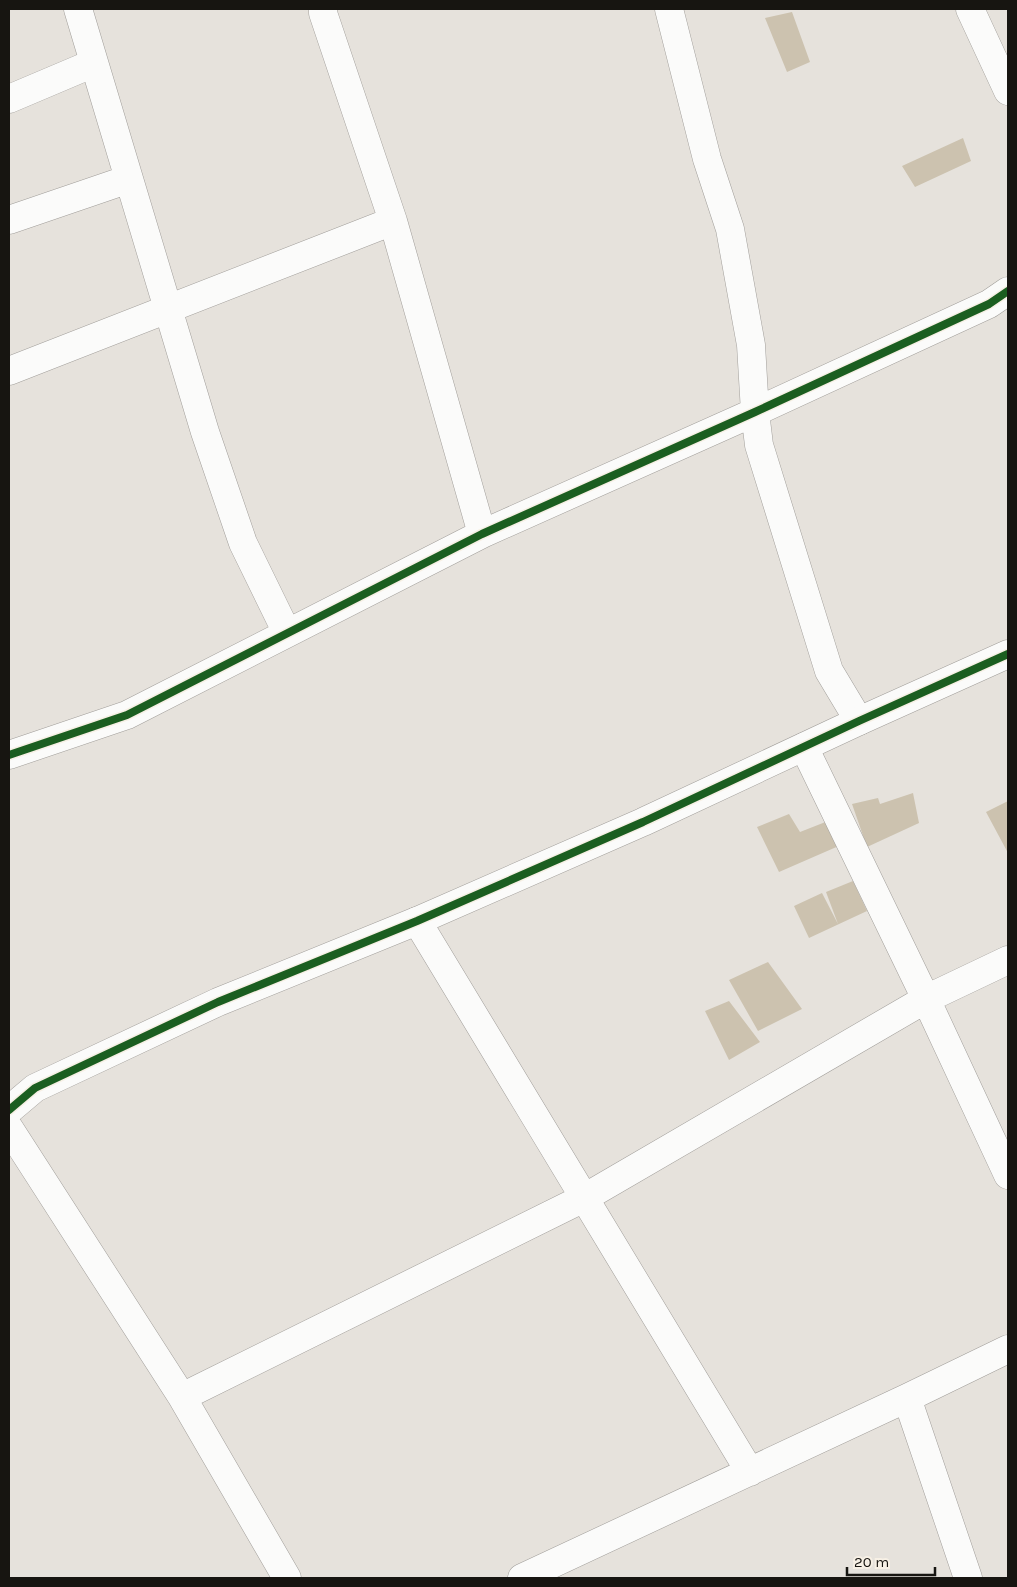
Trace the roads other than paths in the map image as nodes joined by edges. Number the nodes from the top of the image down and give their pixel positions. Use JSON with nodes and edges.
{"nodes":[{"id":1,"x":78,"y":9,"type":"edge"},
{"id":2,"x":323,"y":9,"type":"edge"},
{"id":3,"x":669,"y":9,"type":"edge"},
{"id":4,"x":970,"y":9,"type":"edge"},
{"id":5,"x":94,"y":63,"type":"junction"},
{"id":6,"x":1008,"y":90,"type":"edge"},
{"id":7,"x":9,"y":99,"type":"edge"},
{"id":8,"x":129,"y":179,"type":"junction"},
{"id":9,"x":9,"y":220,"type":"edge"},
{"id":10,"x":393,"y":221,"type":"junction"},
{"id":11,"x":1008,"y":291,"type":"edge"},
{"id":12,"x":168,"y":309,"type":"junction"},
{"id":13,"x":9,"y":371,"type":"edge"},
{"id":14,"x":754,"y":412,"type":"junction"},
{"id":15,"x":482,"y":534,"type":"junction"},
{"id":16,"x":287,"y":633,"type":"junction"},
{"id":17,"x":1008,"y":654,"type":"edge"},
{"id":18,"x":859,"y":721,"type":"junction"},
{"id":19,"x":804,"y":747,"type":"junction"},
{"id":20,"x":9,"y":755,"type":"edge"},
{"id":21,"x":417,"y":922,"type":"junction"},
{"id":22,"x":1008,"y":960,"type":"edge"},
{"id":23,"x":926,"y":999,"type":"junction"},
{"id":24,"x":9,"y":1110,"type":"edge"},
{"id":25,"x":9,"y":1128,"type":"edge"},
{"id":26,"x":1008,"y":1175,"type":"edge"},
{"id":27,"x":584,"y":1198,"type":"junction"},
{"id":28,"x":1008,"y":1349,"type":"edge"},
{"id":29,"x":182,"y":1398,"type":"junction"},
{"id":30,"x":908,"y":1398,"type":"junction"},
{"id":31,"x":750,"y":1472,"type":"junction"},
{"id":32,"x":287,"y":1578,"type":"edge"},
{"id":33,"x":522,"y":1578,"type":"edge"},
{"id":34,"x":968,"y":1578,"type":"edge"}],
"edges":[{"from":1,"to":5,"type":"street"},
{"from":2,"to":10,"type":"street"},
{"from":3,"to":14,"type":"street"},
{"from":4,"to":6,"type":"street"},
{"from":5,"to":7,"type":"street"},
{"from":5,"to":8,"type":"street"},
{"from":8,"to":9,"type":"street"},
{"from":8,"to":12,"type":"street"},
{"from":10,"to":12,"type":"street"},
{"from":10,"to":15,"type":"street"},
{"from":11,"to":14,"type":"street"},
{"from":12,"to":13,"type":"street"},
{"from":12,"to":16,"type":"street"},
{"from":14,"to":15,"type":"street"},
{"from":14,"to":18,"type":"street"},
{"from":15,"to":16,"type":"street"},
{"from":16,"to":20,"type":"street"},
{"from":17,"to":18,"type":"street"},
{"from":18,"to":19,"type":"street"},
{"from":19,"to":21,"type":"street"},
{"from":19,"to":23,"type":"street"},
{"from":21,"to":24,"type":"street"},
{"from":21,"to":27,"type":"street"},
{"from":22,"to":23,"type":"street"},
{"from":23,"to":26,"type":"street"},
{"from":23,"to":27,"type":"street"},
{"from":25,"to":29,"type":"street"},
{"from":27,"to":29,"type":"street"},
{"from":27,"to":31,"type":"street"},
{"from":28,"to":30,"type":"street"},
{"from":29,"to":32,"type":"street"},
{"from":30,"to":31,"type":"street"},
{"from":30,"to":34,"type":"street"},
{"from":31,"to":33,"type":"street"}]}
